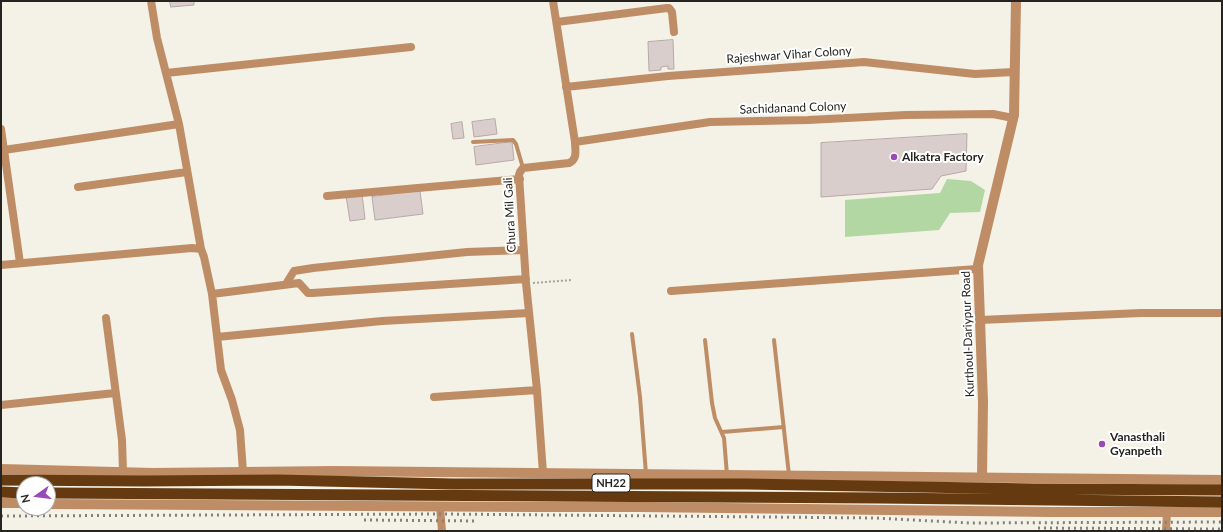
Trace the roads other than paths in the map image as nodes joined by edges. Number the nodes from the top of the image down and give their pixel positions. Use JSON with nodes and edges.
{"nodes":[{"id":1,"x":151,"y":1,"type":"edge"},
{"id":2,"x":553,"y":1,"type":"edge"},
{"id":3,"x":1016,"y":1,"type":"edge"},
{"id":4,"x":557,"y":22,"type":"junction"},
{"id":5,"x":674,"y":32,"type":"dead end"},
{"id":6,"x":411,"y":47,"type":"dead end"},
{"id":7,"x":1014,"y":72,"type":"junction"},
{"id":8,"x":166,"y":73,"type":"junction"},
{"id":9,"x":566,"y":86,"type":"junction"},
{"id":10,"x":1013,"y":118,"type":"junction"},
{"id":11,"x":179,"y":124,"type":"junction"},
{"id":12,"x":1,"y":129,"type":"edge"},
{"id":13,"x":473,"y":142,"type":"dead end"},
{"id":14,"x":575,"y":142,"type":"junction"},
{"id":15,"x":4,"y":150,"type":"junction"},
{"id":16,"x":523,"y":168,"type":"junction"},
{"id":17,"x":187,"y":172,"type":"junction"},
{"id":18,"x":520,"y":179,"type":"junction"},
{"id":19,"x":78,"y":187,"type":"dead end"},
{"id":20,"x":327,"y":196,"type":"dead end"},
{"id":21,"x":201,"y":249,"type":"junction"},
{"id":22,"x":524,"y":250,"type":"junction"},
{"id":23,"x":20,"y":263,"type":"junction"},
{"id":24,"x":1,"y":265,"type":"edge"},
{"id":25,"x":977,"y":269,"type":"junction"},
{"id":26,"x":526,"y":281,"type":"junction"},
{"id":27,"x":286,"y":284,"type":"junction"},
{"id":28,"x":671,"y":291,"type":"dead end"},
{"id":29,"x":212,"y":294,"type":"junction"},
{"id":30,"x":529,"y":313,"type":"junction"},
{"id":31,"x":1222,"y":313,"type":"edge"},
{"id":32,"x":106,"y":318,"type":"dead end"},
{"id":33,"x":980,"y":320,"type":"junction"},
{"id":34,"x":632,"y":334,"type":"dead end"},
{"id":35,"x":217,"y":338,"type":"junction"},
{"id":36,"x":705,"y":340,"type":"dead end"},
{"id":37,"x":774,"y":340,"type":"dead end"},
{"id":38,"x":537,"y":390,"type":"junction"},
{"id":39,"x":115,"y":393,"type":"junction"},
{"id":40,"x":434,"y":397,"type":"dead end"},
{"id":41,"x":1,"y":405,"type":"edge"},
{"id":42,"x":784,"y":427,"type":"junction"},
{"id":43,"x":722,"y":432,"type":"junction"},
{"id":44,"x":1,"y":469,"type":"edge"},
{"id":45,"x":123,"y":472,"type":"junction"},
{"id":46,"x":243,"y":472,"type":"junction"},
{"id":47,"x":296,"y":472,"type":"junction"},
{"id":48,"x":543,"y":474,"type":"junction"},
{"id":49,"x":575,"y":474,"type":"junction"},
{"id":50,"x":646,"y":474,"type":"junction"},
{"id":51,"x":727,"y":475,"type":"junction"},
{"id":52,"x":789,"y":475,"type":"junction"},
{"id":53,"x":982,"y":478,"type":"junction"},
{"id":54,"x":1051,"y":479,"type":"junction"},
{"id":55,"x":1,"y":480,"type":"edge"},
{"id":56,"x":1222,"y":480,"type":"edge"},
{"id":57,"x":1222,"y":490,"type":"edge"},
{"id":58,"x":1,"y":492,"type":"edge"},
{"id":59,"x":16,"y":493,"type":"edge"},
{"id":60,"x":56,"y":493,"type":"edge"},
{"id":61,"x":1222,"y":502,"type":"edge"},
{"id":62,"x":1,"y":503,"type":"edge"},
{"id":63,"x":16,"y":503,"type":"edge"},
{"id":64,"x":56,"y":504,"type":"edge"},
{"id":65,"x":295,"y":506,"type":"junction"},
{"id":66,"x":440,"y":507,"type":"junction"},
{"id":67,"x":574,"y":507,"type":"junction"},
{"id":68,"x":1050,"y":512,"type":"junction"},
{"id":69,"x":1167,"y":512,"type":"junction"},
{"id":70,"x":1222,"y":512,"type":"edge"},
{"id":71,"x":442,"y":531,"type":"edge"},
{"id":72,"x":1166,"y":531,"type":"edge"}],
"edges":[{"from":1,"to":8,"type":"street"},
{"from":2,"to":4,"type":"street","name":"Chura Mil Gali"},
{"from":3,"to":7,"type":"street","name":"Kurthoul-Dariypur Road"},
{"from":4,"to":5,"type":"street"},
{"from":4,"to":9,"type":"street","name":"Chura Mil Gali"},
{"from":6,"to":8,"type":"street"},
{"from":7,"to":9,"type":"street","name":"Rajeshwar Vihar Colony"},
{"from":7,"to":10,"type":"street","name":"Kurthoul-Dariypur Road"},
{"from":8,"to":11,"type":"street"},
{"from":9,"to":14,"type":"street","name":"Chura Mil Gali"},
{"from":10,"to":14,"type":"street","name":"Sachidanand Colony"},
{"from":10,"to":25,"type":"street","name":"Kurthoul-Dariypur Road"},
{"from":11,"to":15,"type":"street"},
{"from":11,"to":17,"type":"street"},
{"from":12,"to":15,"type":"street"},
{"from":13,"to":16,"type":"lane"},
{"from":14,"to":16,"type":"street","name":"Chura Mil Gali"},
{"from":15,"to":23,"type":"street"},
{"from":16,"to":18,"type":"street","name":"Chura Mil Gali"},
{"from":17,"to":19,"type":"street"},
{"from":17,"to":21,"type":"street"},
{"from":18,"to":20,"type":"street"},
{"from":18,"to":22,"type":"street","name":"Chura Mil Gali"},
{"from":21,"to":23,"type":"street"},
{"from":21,"to":29,"type":"street"},
{"from":22,"to":26,"type":"street","name":"Chura Mil Gali"},
{"from":22,"to":27,"type":"street"},
{"from":23,"to":24,"type":"street"},
{"from":25,"to":28,"type":"street"},
{"from":25,"to":33,"type":"street","name":"Kurthoul-Dariypur Road"},
{"from":26,"to":27,"type":"street"},
{"from":26,"to":30,"type":"street","name":"Chura Mil Gali"},
{"from":27,"to":29,"type":"street"},
{"from":29,"to":35,"type":"street"},
{"from":30,"to":35,"type":"street"},
{"from":30,"to":38,"type":"street","name":"Chura Mil Gali"},
{"from":31,"to":33,"type":"street"},
{"from":32,"to":39,"type":"street"},
{"from":33,"to":53,"type":"street","name":"Kurthoul-Dariypur Road"},
{"from":34,"to":50,"type":"lane"},
{"from":35,"to":46,"type":"street"},
{"from":36,"to":43,"type":"lane"},
{"from":37,"to":42,"type":"lane"},
{"from":38,"to":40,"type":"street"},
{"from":38,"to":48,"type":"street","name":"Chura Mil Gali"},
{"from":39,"to":41,"type":"street"},
{"from":39,"to":45,"type":"street"},
{"from":42,"to":43,"type":"lane"},
{"from":42,"to":52,"type":"lane"},
{"from":43,"to":51,"type":"lane"},
{"from":44,"to":45,"type":"street"},
{"from":45,"to":46,"type":"street"},
{"from":46,"to":47,"type":"street"},
{"from":47,"to":48,"type":"street"},
{"from":47,"to":65,"type":"street"},
{"from":48,"to":49,"type":"street"},
{"from":49,"to":50,"type":"street"},
{"from":49,"to":67,"type":"street"},
{"from":50,"to":51,"type":"street"},
{"from":51,"to":52,"type":"street"},
{"from":52,"to":53,"type":"street"},
{"from":53,"to":54,"type":"street"},
{"from":54,"to":56,"type":"street"},
{"from":54,"to":68,"type":"street"},
{"from":55,"to":57,"type":"highway","number":"NH22","bridge":true},
{"from":58,"to":59,"type":"highway"},
{"from":60,"to":61,"type":"highway","number":"NH22","bridge":true},
{"from":62,"to":63,"type":"street"},
{"from":64,"to":65,"type":"street"},
{"from":65,"to":66,"type":"street"},
{"from":66,"to":67,"type":"street"},
{"from":66,"to":71,"type":"street"},
{"from":67,"to":68,"type":"street"},
{"from":68,"to":69,"type":"street"},
{"from":69,"to":70,"type":"street"},
{"from":69,"to":72,"type":"street"}]}
